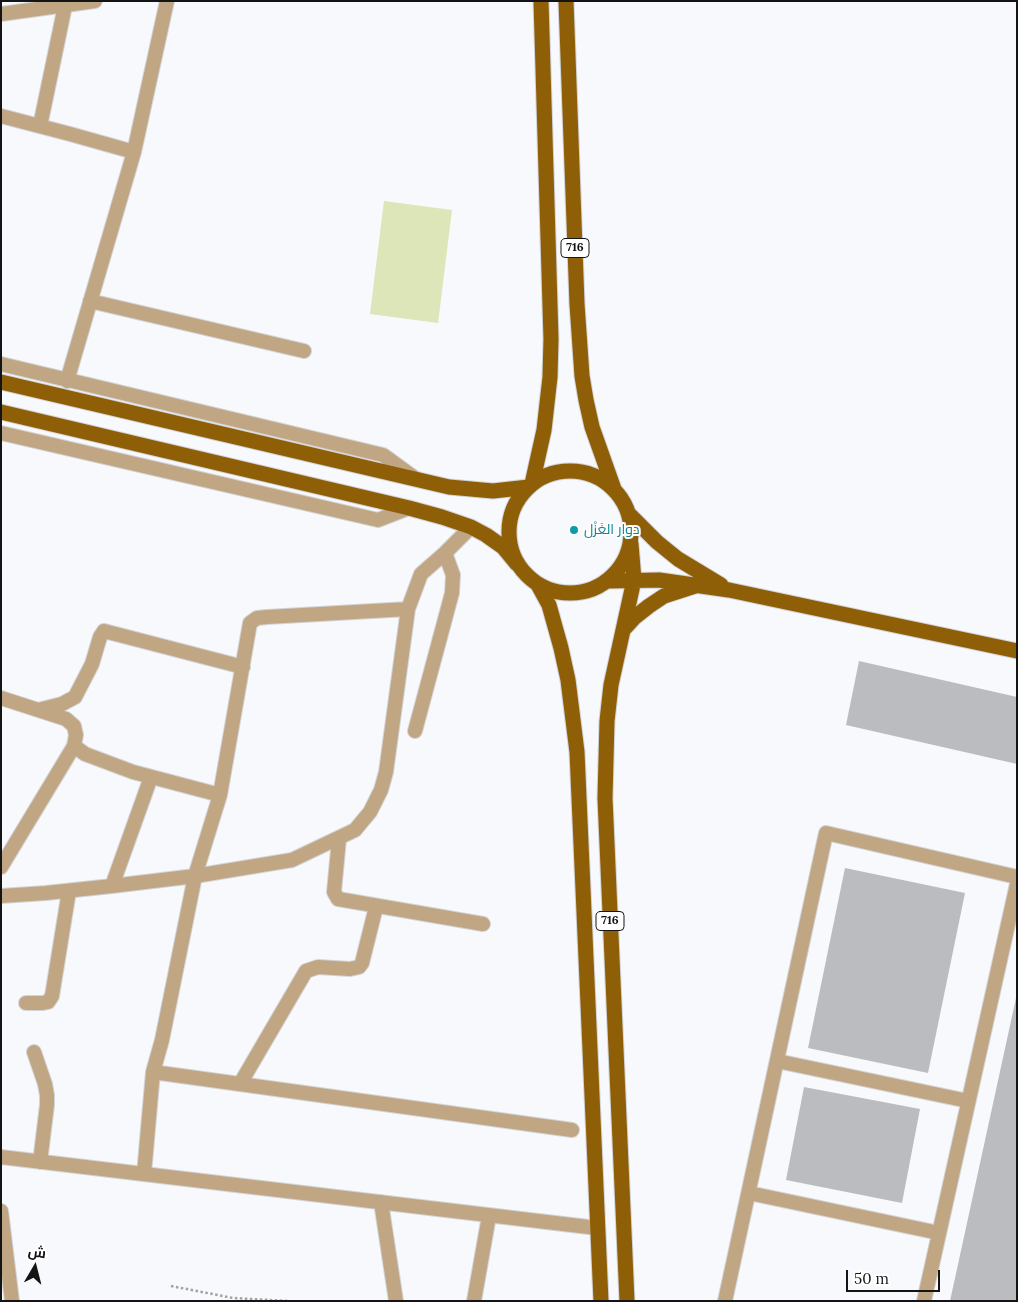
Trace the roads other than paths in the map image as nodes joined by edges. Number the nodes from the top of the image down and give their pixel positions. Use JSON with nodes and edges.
{"nodes":[{"id":1,"x":95,"y":1,"type":"edge"},
{"id":2,"x":167,"y":1,"type":"edge"},
{"id":3,"x":541,"y":1,"type":"edge"},
{"id":4,"x":566,"y":1,"type":"edge"},
{"id":5,"x":65,"y":6,"type":"junction"},
{"id":6,"x":1,"y":14,"type":"edge"},
{"id":7,"x":1,"y":116,"type":"edge"},
{"id":8,"x":40,"y":126,"type":"junction"},
{"id":9,"x":134,"y":152,"type":"junction"},
{"id":10,"x":90,"y":301,"type":"junction"},
{"id":11,"x":304,"y":351,"type":"dead end"},
{"id":12,"x":1,"y":364,"type":"edge"},
{"id":13,"x":67,"y":380,"type":"junction"},
{"id":14,"x":1,"y":382,"type":"edge"},
{"id":15,"x":1,"y":412,"type":"edge"},
{"id":16,"x":1,"y":433,"type":"edge"},
{"id":17,"x":417,"y":479,"type":"junction"},
{"id":18,"x":531,"y":485,"type":"junction"},
{"id":19,"x":614,"y":489,"type":"junction"},
{"id":20,"x":409,"y":508,"type":"junction"},
{"id":21,"x":629,"y":514,"type":"junction"},
{"id":22,"x":471,"y":527,"type":"junction"},
{"id":23,"x":631,"y":544,"type":"junction"},
{"id":24,"x":445,"y":553,"type":"junction"},
{"id":25,"x":517,"y":564,"type":"junction"},
{"id":26,"x":634,"y":580,"type":"junction"},
{"id":27,"x":608,"y":581,"type":"junction"},
{"id":28,"x":538,"y":585,"type":"junction"},
{"id":29,"x":698,"y":585,"type":"junction"},
{"id":30,"x":729,"y":590,"type":"junction"},
{"id":31,"x":408,"y":609,"type":"junction"},
{"id":32,"x":623,"y":630,"type":"junction"},
{"id":33,"x":1017,"y":651,"type":"edge"},
{"id":34,"x":243,"y":667,"type":"junction"},
{"id":35,"x":1,"y":698,"type":"edge"},
{"id":36,"x":38,"y":710,"type":"junction"},
{"id":37,"x":415,"y":731,"type":"dead end"},
{"id":38,"x":74,"y":746,"type":"junction"},
{"id":39,"x":151,"y":777,"type":"junction"},
{"id":40,"x":220,"y":794,"type":"junction"},
{"id":41,"x":339,"y":839,"type":"junction"},
{"id":42,"x":1,"y":867,"type":"edge"},
{"id":43,"x":195,"y":876,"type":"junction"},
{"id":44,"x":1017,"y":877,"type":"edge"},
{"id":45,"x":1017,"y":884,"type":"edge"},
{"id":46,"x":112,"y":886,"type":"junction"},
{"id":47,"x":69,"y":891,"type":"junction"},
{"id":48,"x":1,"y":896,"type":"edge"},
{"id":49,"x":376,"y":907,"type":"junction"},
{"id":50,"x":483,"y":924,"type":"dead end"},
{"id":51,"x":26,"y":1003,"type":"dead end"},
{"id":52,"x":34,"y":1052,"type":"dead end"},
{"id":53,"x":777,"y":1061,"type":"junction"},
{"id":54,"x":153,"y":1072,"type":"junction"},
{"id":55,"x":240,"y":1084,"type":"junction"},
{"id":56,"x":968,"y":1101,"type":"junction"},
{"id":57,"x":572,"y":1130,"type":"dead end"},
{"id":58,"x":1,"y":1157,"type":"edge"},
{"id":59,"x":40,"y":1162,"type":"junction"},
{"id":60,"x":144,"y":1174,"type":"junction"},
{"id":61,"x":749,"y":1193,"type":"junction"},
{"id":62,"x":381,"y":1202,"type":"junction"},
{"id":63,"x":1,"y":1211,"type":"edge"},
{"id":64,"x":489,"y":1216,"type":"junction"},
{"id":65,"x":598,"y":1228,"type":"junction"},
{"id":66,"x":939,"y":1233,"type":"junction"},
{"id":67,"x":12,"y":1301,"type":"edge"},
{"id":68,"x":396,"y":1301,"type":"edge"},
{"id":69,"x":474,"y":1301,"type":"edge"},
{"id":70,"x":601,"y":1301,"type":"edge"},
{"id":71,"x":627,"y":1301,"type":"edge"},
{"id":72,"x":726,"y":1301,"type":"edge"},
{"id":73,"x":924,"y":1301,"type":"edge"}],
"edges":[{"from":1,"to":5,"type":"street"},
{"from":2,"to":9,"type":"street"},
{"from":3,"to":18,"type":"main road","number":"716"},
{"from":4,"to":19,"type":"main road","number":"716"},
{"from":5,"to":6,"type":"street"},
{"from":5,"to":8,"type":"street"},
{"from":7,"to":8,"type":"street"},
{"from":8,"to":9,"type":"street"},
{"from":9,"to":10,"type":"street"},
{"from":10,"to":11,"type":"street"},
{"from":10,"to":13,"type":"street"},
{"from":12,"to":13,"type":"street"},
{"from":13,"to":17,"type":"street"},
{"from":14,"to":17,"type":"main road"},
{"from":15,"to":20,"type":"main road"},
{"from":16,"to":20,"type":"street"},
{"from":17,"to":18,"type":"main road"},
{"from":18,"to":19,"type":"main road","number":"716"},
{"from":18,"to":25,"type":"main road","number":"716"},
{"from":19,"to":21,"type":"main road","number":"716"},
{"from":20,"to":22,"type":"main road"},
{"from":21,"to":23,"type":"main road","number":"716"},
{"from":21,"to":30,"type":"main road"},
{"from":22,"to":24,"type":"street"},
{"from":22,"to":25,"type":"main road"},
{"from":23,"to":26,"type":"main road","number":"716"},
{"from":23,"to":27,"type":"main road","number":"716"},
{"from":24,"to":31,"type":"street"},
{"from":24,"to":37,"type":"street"},
{"from":25,"to":28,"type":"main road","number":"716"},
{"from":26,"to":27,"type":"main road"},
{"from":26,"to":29,"type":"main road"},
{"from":26,"to":32,"type":"main road","number":"716"},
{"from":27,"to":28,"type":"main road","number":"716"},
{"from":28,"to":65,"type":"main road","number":"716"},
{"from":29,"to":30,"type":"main road"},
{"from":29,"to":32,"type":"main road"},
{"from":30,"to":33,"type":"main road"},
{"from":31,"to":34,"type":"street"},
{"from":31,"to":41,"type":"street"},
{"from":32,"to":71,"type":"main road","number":"716"},
{"from":34,"to":36,"type":"street"},
{"from":34,"to":40,"type":"street"},
{"from":35,"to":36,"type":"street"},
{"from":36,"to":38,"type":"street"},
{"from":38,"to":39,"type":"street"},
{"from":38,"to":42,"type":"street"},
{"from":39,"to":40,"type":"street"},
{"from":39,"to":46,"type":"street"},
{"from":40,"to":43,"type":"street"},
{"from":41,"to":43,"type":"street"},
{"from":41,"to":49,"type":"street"},
{"from":43,"to":46,"type":"street"},
{"from":43,"to":54,"type":"street"},
{"from":44,"to":53,"type":"street"},
{"from":45,"to":56,"type":"street"},
{"from":46,"to":47,"type":"street"},
{"from":47,"to":48,"type":"street"},
{"from":47,"to":51,"type":"street"},
{"from":49,"to":50,"type":"street"},
{"from":49,"to":55,"type":"street"},
{"from":52,"to":59,"type":"street"},
{"from":53,"to":56,"type":"street"},
{"from":53,"to":61,"type":"street"},
{"from":54,"to":55,"type":"street"},
{"from":54,"to":60,"type":"street"},
{"from":55,"to":57,"type":"street"},
{"from":56,"to":66,"type":"street"},
{"from":58,"to":59,"type":"street"},
{"from":59,"to":60,"type":"street"},
{"from":60,"to":62,"type":"street"},
{"from":61,"to":66,"type":"street"},
{"from":61,"to":72,"type":"street"},
{"from":62,"to":64,"type":"street"},
{"from":62,"to":68,"type":"street"},
{"from":63,"to":67,"type":"street"},
{"from":64,"to":65,"type":"street"},
{"from":64,"to":69,"type":"street"},
{"from":65,"to":70,"type":"main road","number":"716"},
{"from":66,"to":73,"type":"street"}]}
